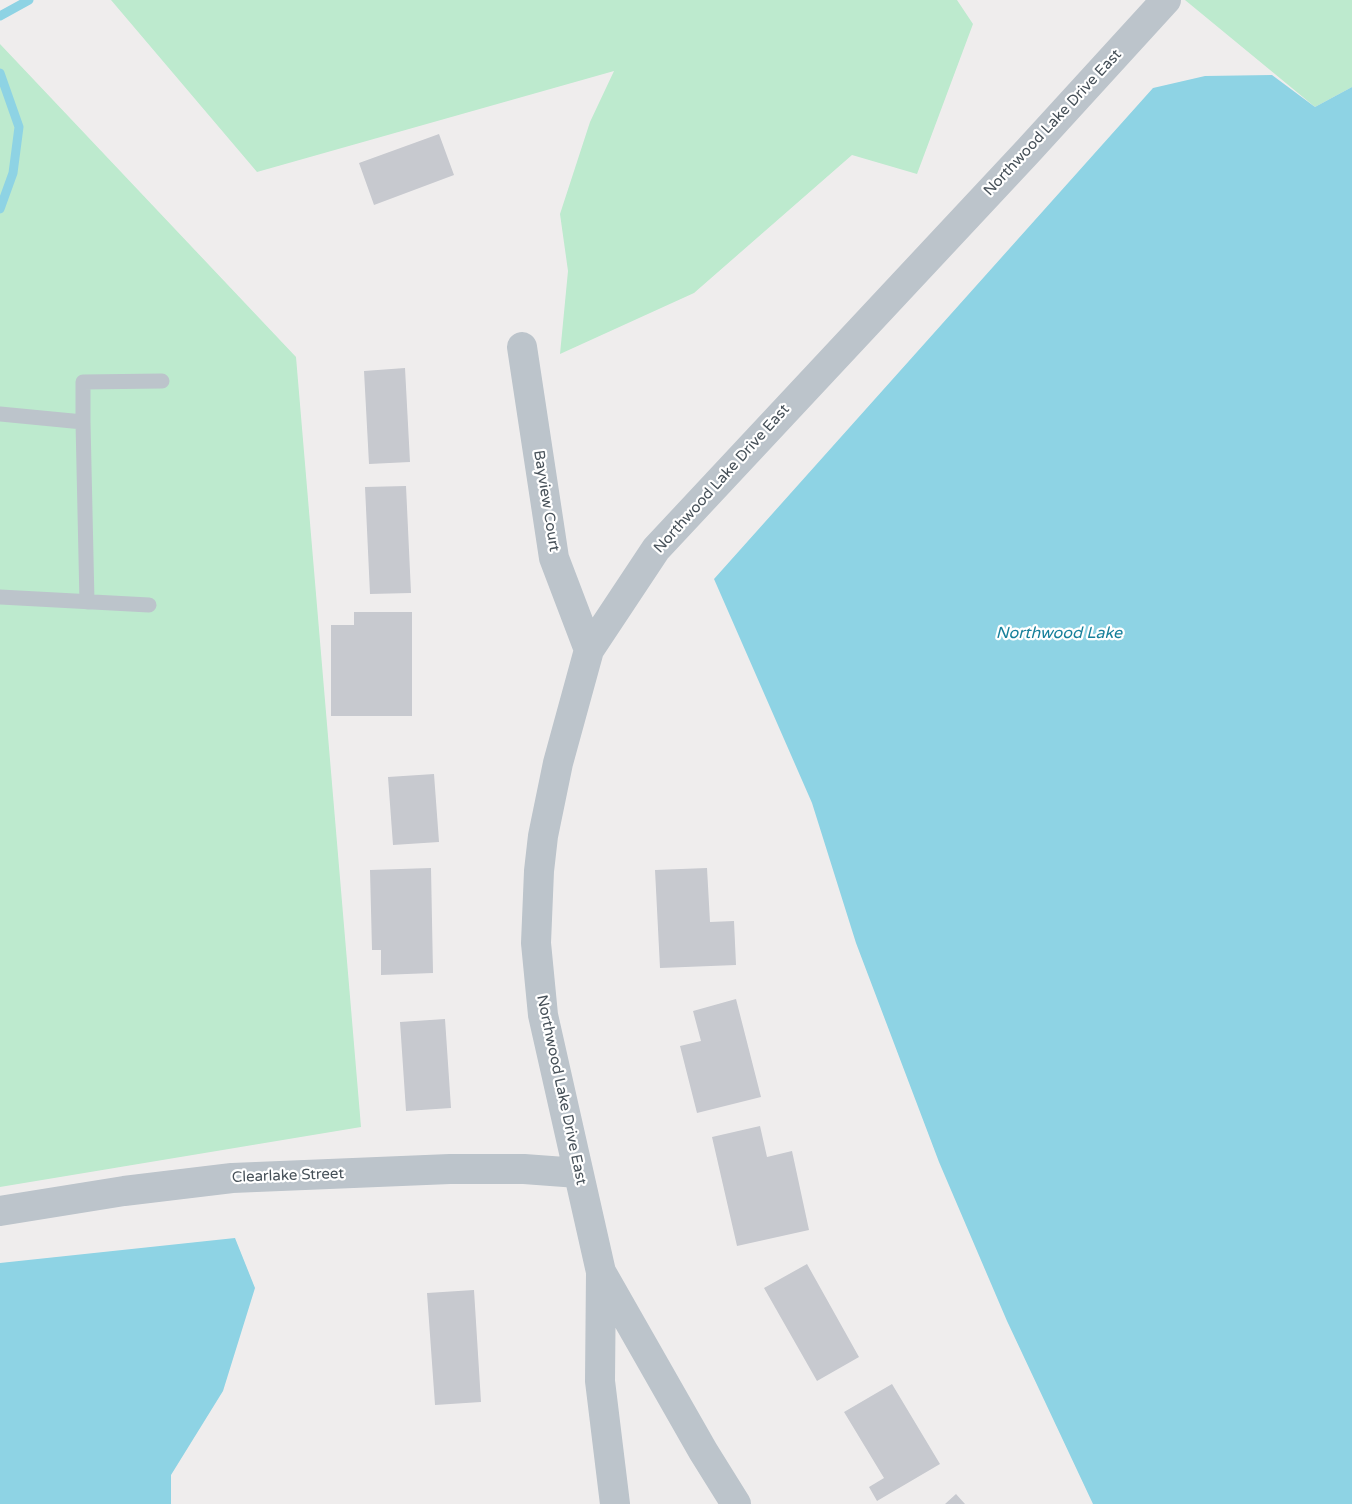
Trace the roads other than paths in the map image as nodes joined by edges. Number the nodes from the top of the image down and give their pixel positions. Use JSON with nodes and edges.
{"nodes":[{"id":1,"x":1166,"y":0,"type":"edge"},
{"id":2,"x":522,"y":347,"type":"dead end"},
{"id":3,"x":162,"y":381,"type":"dead end"},
{"id":4,"x":0,"y":414,"type":"edge"},
{"id":5,"x":83,"y":422,"type":"junction"},
{"id":6,"x":0,"y":597,"type":"edge"},
{"id":7,"x":87,"y":602,"type":"junction"},
{"id":8,"x":148,"y":605,"type":"dead end"},
{"id":9,"x":589,"y":650,"type":"junction"},
{"id":10,"x":578,"y":1173,"type":"junction"},
{"id":11,"x":0,"y":1211,"type":"edge"},
{"id":12,"x":601,"y":1272,"type":"junction"},
{"id":13,"x":615,"y":1504,"type":"edge"},
{"id":14,"x":736,"y":1504,"type":"edge"}],
"edges":[{"from":1,"to":9,"type":"street","name":"Northwood Lake Drive East"},
{"from":2,"to":9,"type":"street","name":"Bayview Court"},
{"from":3,"to":5,"type":"lane"},
{"from":4,"to":5,"type":"lane"},
{"from":5,"to":7,"type":"lane"},
{"from":6,"to":7,"type":"lane"},
{"from":7,"to":8,"type":"lane"},
{"from":9,"to":10,"type":"street","name":"Northwood Lake Drive East"},
{"from":10,"to":11,"type":"street","name":"Clearlake Street"},
{"from":10,"to":12,"type":"street","name":"Northwood Lake Drive East"},
{"from":12,"to":13,"type":"street"},
{"from":12,"to":14,"type":"street","name":"Northwood Lake Drive East"}]}
